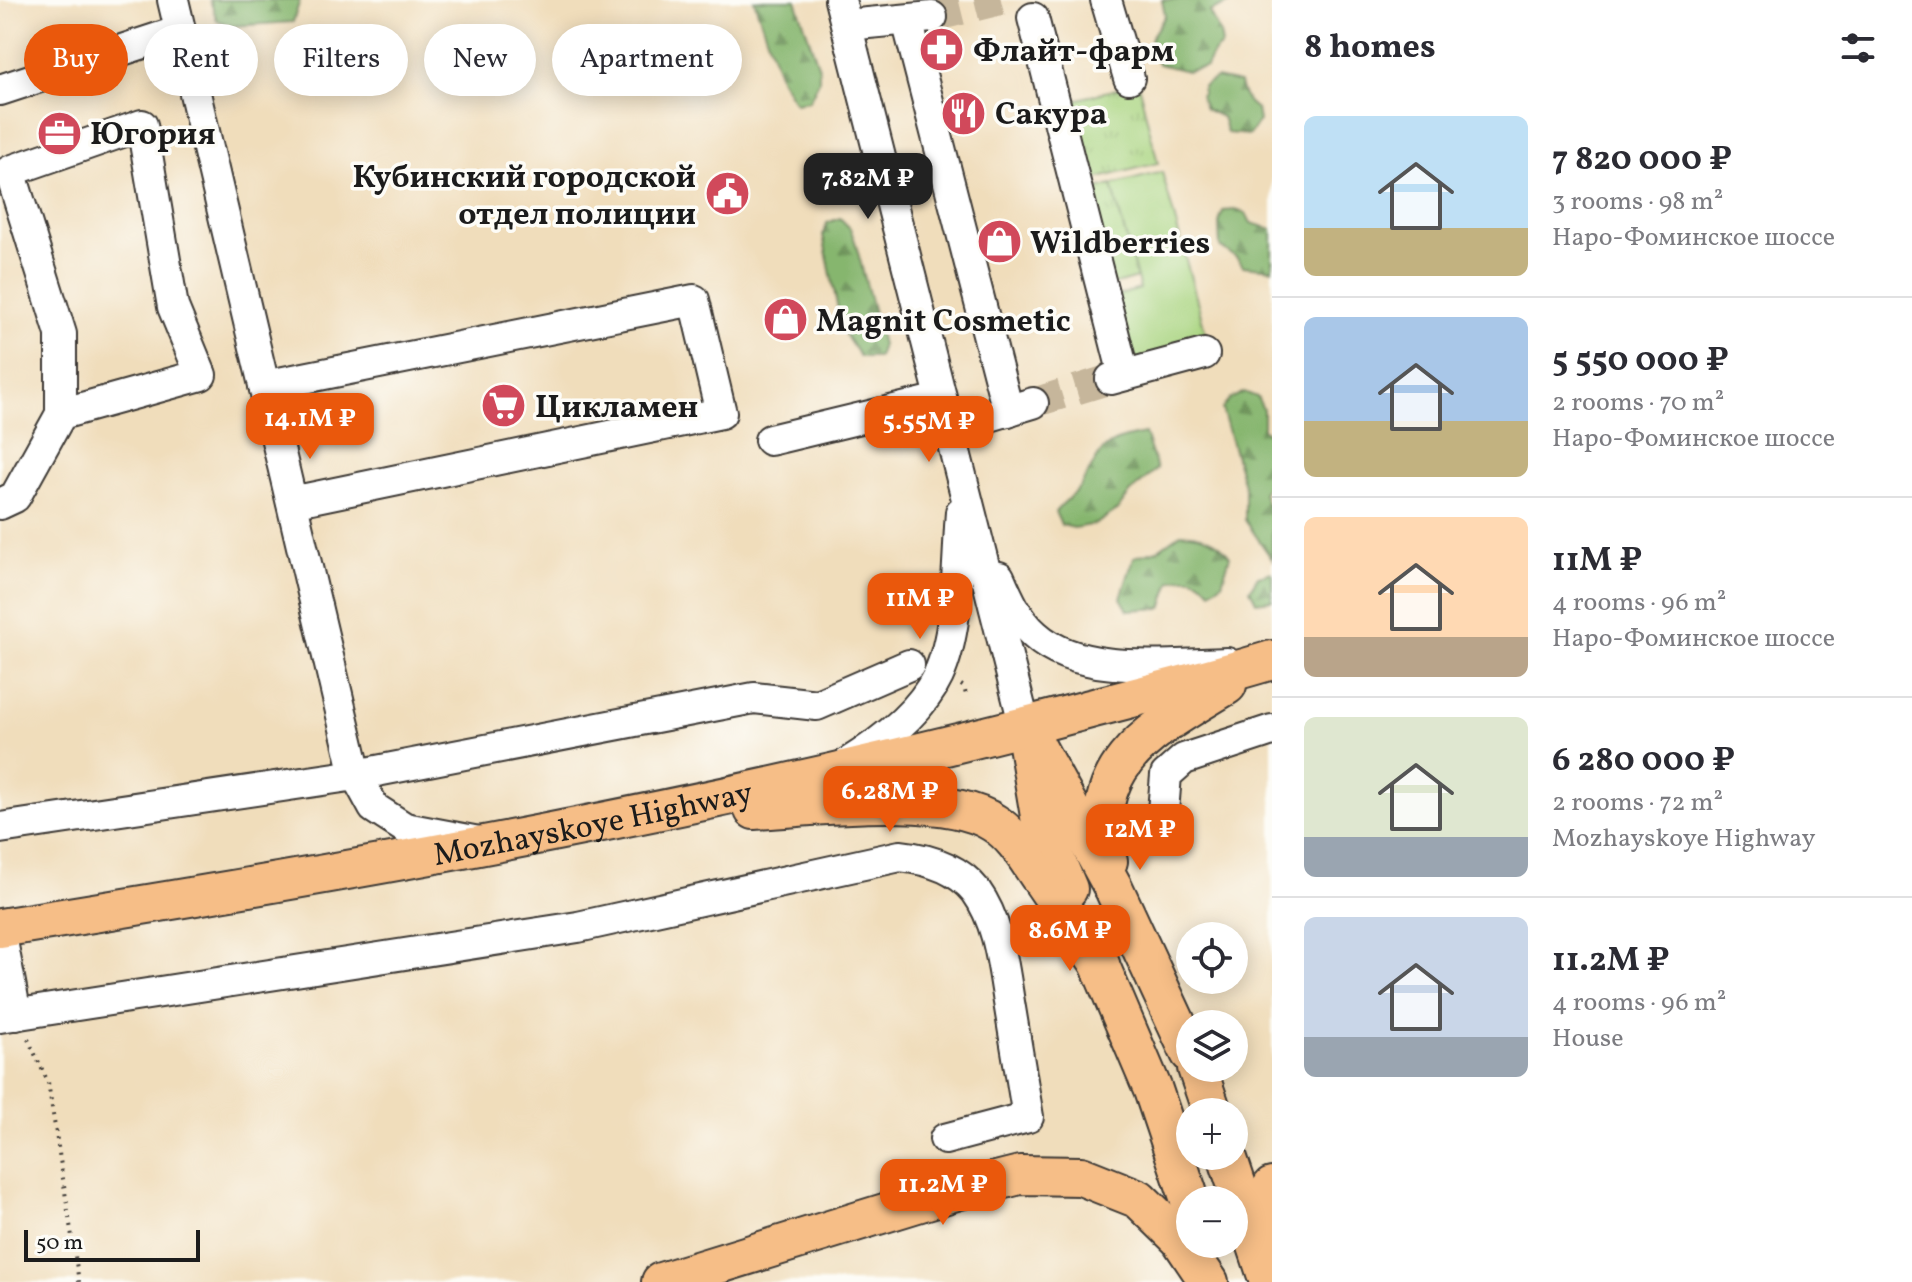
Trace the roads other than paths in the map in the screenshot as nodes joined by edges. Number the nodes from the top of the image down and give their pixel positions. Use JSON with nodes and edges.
{"nodes":[{"id":1,"x":173,"y":0,"type":"edge"},
{"id":2,"x":1106,"y":0,"type":"edge"},
{"id":3,"x":844,"y":12,"type":"edge"},
{"id":4,"x":1033,"y":18,"type":"dead end"},
{"id":5,"x":178,"y":24,"type":"edge"},
{"id":6,"x":144,"y":43,"type":"edge"},
{"id":7,"x":1129,"y":78,"type":"dead end"},
{"id":8,"x":0,"y":90,"type":"edge"},
{"id":9,"x":195,"y":96,"type":"edge"},
{"id":10,"x":1204,"y":354,"type":"dead end"},
{"id":11,"x":264,"y":386,"type":"junction"},
{"id":12,"x":940,"y":399,"type":"junction"},
{"id":13,"x":61,"y":414,"type":"junction"},
{"id":14,"x":947,"y":429,"type":"junction"},
{"id":15,"x":770,"y":440,"type":"dead end"},
{"id":16,"x":962,"y":486,"type":"junction"},
{"id":17,"x":292,"y":502,"type":"junction"},
{"id":18,"x":0,"y":504,"type":"edge"},
{"id":19,"x":1268,"y":661,"type":"edge"},
{"id":20,"x":909,"y":665,"type":"dead end"},
{"id":21,"x":1025,"y":727,"type":"junction"},
{"id":22,"x":1272,"y":730,"type":"edge"},
{"id":23,"x":356,"y":775,"type":"junction"},
{"id":24,"x":829,"y":775,"type":"junction"},
{"id":25,"x":635,"y":815,"type":"junction"},
{"id":26,"x":1162,"y":824,"type":"dead end"},
{"id":27,"x":0,"y":828,"type":"edge"},
{"id":28,"x":492,"y":845,"type":"junction"},
{"id":29,"x":1114,"y":889,"type":"junction"},
{"id":30,"x":0,"y":929,"type":"edge"},
{"id":31,"x":1100,"y":964,"type":"junction"},
{"id":32,"x":8,"y":1016,"type":"edge"},
{"id":33,"x":1176,"y":1023,"type":"edge"},
{"id":34,"x":945,"y":1139,"type":"dead end"},
{"id":35,"x":1232,"y":1170,"type":"edge"},
{"id":36,"x":1185,"y":1186,"type":"edge"},
{"id":37,"x":1272,"y":1187,"type":"edge"},
{"id":38,"x":1209,"y":1258,"type":"edge"},
{"id":39,"x":1269,"y":1280,"type":"edge"},
{"id":40,"x":661,"y":1282,"type":"edge"},
{"id":41,"x":1209,"y":1282,"type":"edge"},
{"id":42,"x":1217,"y":1282,"type":"edge"}],
"edges":[{"from":1,"to":5,"type":"street"},
{"from":2,"to":7,"type":"street"},
{"from":3,"to":12,"type":"street"},
{"from":3,"to":14,"type":"street"},
{"from":4,"to":10,"type":"street"},
{"from":6,"to":8,"type":"street"},
{"from":9,"to":11,"type":"street"},
{"from":11,"to":17,"type":"street"},
{"from":11,"to":17,"type":"street"},
{"from":12,"to":14,"type":"street"},
{"from":12,"to":15,"type":"street"},
{"from":13,"to":13,"type":"street"},
{"from":13,"to":18,"type":"street"},
{"from":14,"to":16,"type":"street"},
{"from":16,"to":19,"type":"street"},
{"from":16,"to":21,"type":"street"},
{"from":16,"to":24,"type":"street"},
{"from":17,"to":23,"type":"street"},
{"from":19,"to":21,"type":"main road","name":"Mozhayskoye Highway"},
{"from":19,"to":29,"type":"main road"},
{"from":20,"to":23,"type":"street"},
{"from":21,"to":24,"type":"main road","name":"Mozhayskoye Highway"},
{"from":21,"to":29,"type":"main road"},
{"from":21,"to":31,"type":"main road"},
{"from":22,"to":26,"type":"street"},
{"from":23,"to":27,"type":"street"},
{"from":23,"to":28,"type":"street"},
{"from":24,"to":25,"type":"main road","name":"Mozhayskoye Highway"},
{"from":25,"to":28,"type":"main road","name":"Mozhayskoye Highway"},
{"from":25,"to":31,"type":"main road"},
{"from":28,"to":30,"type":"main road","name":"Mozhayskoye Highway"},
{"from":29,"to":33,"type":"main road"},
{"from":30,"to":32,"type":"street"},
{"from":31,"to":36,"type":"main road"},
{"from":32,"to":34,"type":"street"},
{"from":35,"to":39,"type":"main road"},
{"from":37,"to":39,"type":"main road"},
{"from":38,"to":42,"type":"main road"},
{"from":40,"to":41,"type":"main road"}]}
